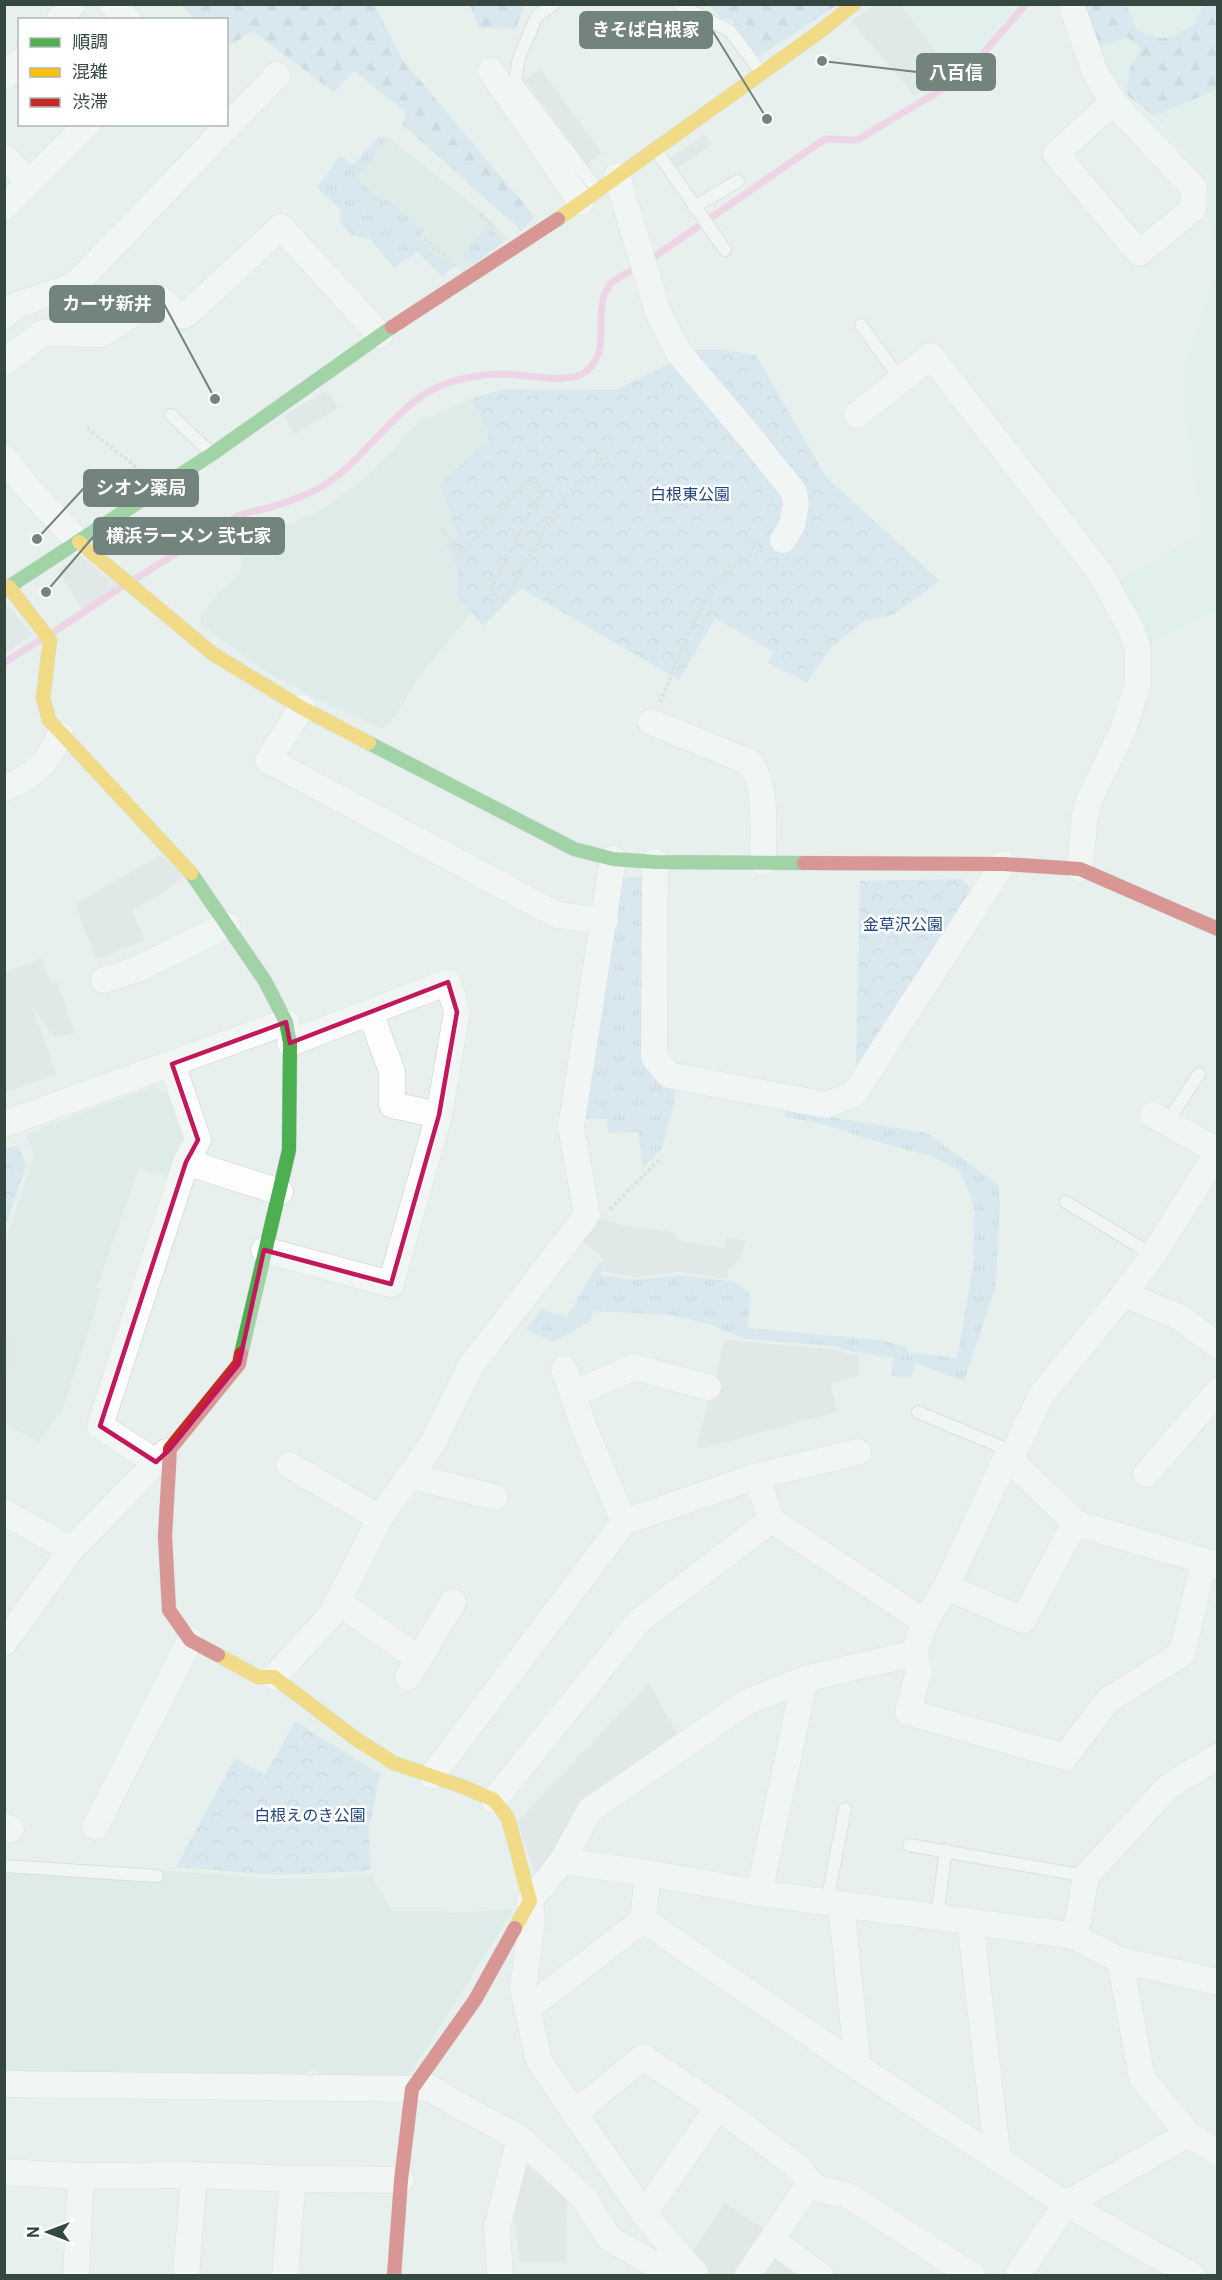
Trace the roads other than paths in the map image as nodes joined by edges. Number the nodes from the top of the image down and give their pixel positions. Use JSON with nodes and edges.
{"nodes":[{"id":1,"x":74,"y":4,"type":"edge"},
{"id":2,"x":112,"y":4,"type":"edge"},
{"id":3,"x":554,"y":4,"type":"edge"},
{"id":4,"x":678,"y":4,"type":"edge"},
{"id":5,"x":854,"y":4,"type":"edge"},
{"id":6,"x":1071,"y":4,"type":"edge"},
{"id":7,"x":61,"y":18,"type":"edge"},
{"id":8,"x":126,"y":18,"type":"edge"},
{"id":9,"x":18,"y":63,"type":"edge"},
{"id":10,"x":491,"y":71,"type":"dead end"},
{"id":11,"x":762,"y":73,"type":"junction"},
{"id":12,"x":277,"y":75,"type":"dead end"},
{"id":13,"x":4,"y":77,"type":"edge"},
{"id":14,"x":1113,"y":102,"type":"junction"},
{"id":15,"x":228,"y":122,"type":"edge"},
{"id":16,"x":86,"y":126,"type":"edge"},
{"id":17,"x":224,"y":126,"type":"edge"},
{"id":18,"x":655,"y":149,"type":"junction"},
{"id":19,"x":4,"y":157,"type":"edge"},
{"id":20,"x":738,"y":181,"type":"dead end"},
{"id":21,"x":30,"y":182,"type":"junction"},
{"id":22,"x":599,"y":189,"type":"junction"},
{"id":23,"x":4,"y":207,"type":"edge"},
{"id":24,"x":694,"y":207,"type":"junction"},
{"id":25,"x":725,"y":250,"type":"dead end"},
{"id":26,"x":8,"y":305,"type":"edge"},
{"id":27,"x":861,"y":325,"type":"dead end"},
{"id":28,"x":380,"y":335,"type":"junction"},
{"id":29,"x":4,"y":363,"type":"edge"},
{"id":30,"x":901,"y":380,"type":"junction"},
{"id":31,"x":857,"y":415,"type":"dead end"},
{"id":32,"x":171,"y":416,"type":"dead end"},
{"id":33,"x":212,"y":454,"type":"junction"},
{"id":34,"x":7,"y":465,"type":"edge"},
{"id":35,"x":783,"y":540,"type":"road end"},
{"id":36,"x":79,"y":542,"type":"junction"},
{"id":37,"x":7,"y":588,"type":"edge"},
{"id":38,"x":302,"y":708,"type":"junction"},
{"id":39,"x":651,"y":722,"type":"road end"},
{"id":40,"x":60,"y":734,"type":"junction"},
{"id":41,"x":4,"y":788,"type":"edge"},
{"id":42,"x":613,"y":859,"type":"junction"},
{"id":43,"x":656,"y":862,"type":"junction"},
{"id":44,"x":763,"y":862,"type":"junction"},
{"id":45,"x":1003,"y":864,"type":"junction"},
{"id":46,"x":1080,"y":869,"type":"junction"},
{"id":47,"x":605,"y":921,"type":"junction"},
{"id":48,"x":227,"y":925,"type":"junction"},
{"id":49,"x":1218,"y":929,"type":"edge"},
{"id":50,"x":104,"y":980,"type":"dead end"},
{"id":51,"x":370,"y":1013,"type":"junction"},
{"id":52,"x":288,"y":1033,"type":"junction"},
{"id":53,"x":172,"y":1064,"type":"junction"},
{"id":54,"x":1199,"y":1074,"type":"dead end"},
{"id":55,"x":439,"y":1115,"type":"junction"},
{"id":56,"x":1160,"y":1119,"type":"joint"},
{"id":57,"x":4,"y":1124,"type":"edge"},
{"id":58,"x":1218,"y":1151,"type":"edge"},
{"id":59,"x":186,"y":1162,"type":"junction"},
{"id":60,"x":280,"y":1192,"type":"junction"},
{"id":61,"x":1066,"y":1202,"type":"dead end"},
{"id":62,"x":264,"y":1250,"type":"junction"},
{"id":63,"x":1153,"y":1255,"type":"junction"},
{"id":64,"x":1124,"y":1294,"type":"junction"},
{"id":65,"x":1218,"y":1346,"type":"edge"},
{"id":66,"x":564,"y":1369,"type":"dead end"},
{"id":67,"x":708,"y":1387,"type":"dead end"},
{"id":68,"x":1218,"y":1391,"type":"edge"},
{"id":69,"x":573,"y":1394,"type":"junction"},
{"id":70,"x":918,"y":1412,"type":"dead end"},
{"id":71,"x":858,"y":1452,"type":"dead end"},
{"id":72,"x":1010,"y":1454,"type":"junction"},
{"id":73,"x":163,"y":1455,"type":"junction"},
{"id":74,"x":289,"y":1465,"type":"dead end"},
{"id":75,"x":1146,"y":1474,"type":"dead end"},
{"id":76,"x":410,"y":1476,"type":"junction"},
{"id":77,"x":757,"y":1476,"type":"junction"},
{"id":78,"x":495,"y":1497,"type":"dead end"},
{"id":79,"x":4,"y":1512,"type":"edge"},
{"id":80,"x":380,"y":1518,"type":"junction"},
{"id":81,"x":771,"y":1520,"type":"junction"},
{"id":82,"x":624,"y":1522,"type":"junction"},
{"id":83,"x":1075,"y":1523,"type":"junction"},
{"id":84,"x":71,"y":1550,"type":"junction"},
{"id":85,"x":1211,"y":1563,"type":"edge"},
{"id":86,"x":946,"y":1587,"type":"junction"},
{"id":87,"x":338,"y":1602,"type":"junction"},
{"id":88,"x":453,"y":1602,"type":"dead end"},
{"id":89,"x":925,"y":1622,"type":"junction"},
{"id":90,"x":190,"y":1640,"type":"junction"},
{"id":91,"x":4,"y":1643,"type":"edge"},
{"id":92,"x":914,"y":1653,"type":"junction"},
{"id":93,"x":274,"y":1677,"type":"junction"},
{"id":94,"x":805,"y":1679,"type":"junction"},
{"id":95,"x":1218,"y":1756,"type":"edge"},
{"id":96,"x":432,"y":1776,"type":"junction"},
{"id":97,"x":494,"y":1800,"type":"junction"},
{"id":98,"x":845,"y":1809,"type":"dead end"},
{"id":99,"x":94,"y":1827,"type":"dead end"},
{"id":100,"x":909,"y":1845,"type":"dead end"},
{"id":101,"x":946,"y":1850,"type":"junction"},
{"id":102,"x":562,"y":1861,"type":"junction"},
{"id":103,"x":4,"y":1866,"type":"edge"},
{"id":104,"x":648,"y":1873,"type":"junction"},
{"id":105,"x":157,"y":1876,"type":"dead end"},
{"id":106,"x":1086,"y":1876,"type":"junction"},
{"id":107,"x":759,"y":1893,"type":"junction"},
{"id":108,"x":530,"y":1901,"type":"junction"},
{"id":109,"x":834,"y":1903,"type":"junction"},
{"id":110,"x":937,"y":1916,"type":"junction"},
{"id":111,"x":643,"y":1920,"type":"junction"},
{"id":112,"x":970,"y":1921,"type":"junction"},
{"id":113,"x":1075,"y":1937,"type":"junction"},
{"id":114,"x":1120,"y":1960,"type":"junction"},
{"id":115,"x":1218,"y":1982,"type":"edge"},
{"id":116,"x":527,"y":2009,"type":"junction"},
{"id":117,"x":858,"y":2067,"type":"junction"},
{"id":118,"x":4,"y":2084,"type":"edge"},
{"id":119,"x":412,"y":2089,"type":"junction"},
{"id":120,"x":718,"y":2107,"type":"junction"},
{"id":121,"x":574,"y":2114,"type":"junction"},
{"id":122,"x":1188,"y":2134,"type":"junction"},
{"id":123,"x":520,"y":2138,"type":"junction"},
{"id":124,"x":1218,"y":2152,"type":"edge"},
{"id":125,"x":998,"y":2159,"type":"junction"},
{"id":126,"x":4,"y":2172,"type":"edge"},
{"id":127,"x":194,"y":2175,"type":"junction"},
{"id":128,"x":81,"y":2176,"type":"junction"},
{"id":129,"x":293,"y":2179,"type":"junction"},
{"id":130,"x":401,"y":2180,"type":"junction"},
{"id":131,"x":810,"y":2183,"type":"junction"},
{"id":132,"x":1066,"y":2204,"type":"junction"},
{"id":133,"x":644,"y":2214,"type":"junction"},
{"id":134,"x":772,"y":2241,"type":"junction"},
{"id":135,"x":694,"y":2271,"type":"edge"},
{"id":136,"x":76,"y":2276,"type":"edge"},
{"id":137,"x":186,"y":2276,"type":"edge"},
{"id":138,"x":285,"y":2276,"type":"edge"},
{"id":139,"x":394,"y":2276,"type":"edge"},
{"id":140,"x":500,"y":2276,"type":"edge"},
{"id":141,"x":747,"y":2276,"type":"edge"},
{"id":142,"x":821,"y":2276,"type":"edge"},
{"id":143,"x":973,"y":2276,"type":"edge"},
{"id":144,"x":1017,"y":2276,"type":"edge"},
{"id":145,"x":1193,"y":2276,"type":"edge"}],
"edges":[{"from":1,"to":7,"type":"street"},
{"from":2,"to":8,"type":"street"},
{"from":3,"to":22,"type":"lane"},
{"from":4,"to":11,"type":"lane"},
{"from":5,"to":11,"type":"street"},
{"from":6,"to":14,"type":"street"},
{"from":9,"to":13,"type":"street"},
{"from":10,"to":22,"type":"street"},
{"from":11,"to":18,"type":"street"},
{"from":12,"to":15,"type":"street"},
{"from":14,"to":14,"type":"street"},
{"from":16,"to":21,"type":"street"},
{"from":17,"to":26,"type":"street"},
{"from":18,"to":22,"type":"street"},
{"from":18,"to":24,"type":"lane"},
{"from":19,"to":21,"type":"street"},
{"from":20,"to":24,"type":"lane"},
{"from":21,"to":23,"type":"street"},
{"from":22,"to":28,"type":"street"},
{"from":22,"to":35,"type":"street"},
{"from":24,"to":25,"type":"lane"},
{"from":27,"to":30,"type":"lane"},
{"from":28,"to":29,"type":"street"},
{"from":28,"to":33,"type":"street"},
{"from":30,"to":31,"type":"street"},
{"from":30,"to":46,"type":"street"},
{"from":32,"to":33,"type":"lane"},
{"from":33,"to":36,"type":"street"},
{"from":34,"to":36,"type":"street"},
{"from":36,"to":37,"type":"street"},
{"from":36,"to":38,"type":"street"},
{"from":37,"to":40,"type":"street"},
{"from":38,"to":42,"type":"street"},
{"from":38,"to":47,"type":"street"},
{"from":39,"to":44,"type":"street"},
{"from":40,"to":41,"type":"street"},
{"from":40,"to":48,"type":"street"},
{"from":42,"to":43,"type":"street"},
{"from":42,"to":47,"type":"street"},
{"from":43,"to":44,"type":"street"},
{"from":43,"to":45,"type":"street"},
{"from":44,"to":45,"type":"street"},
{"from":45,"to":46,"type":"street"},
{"from":46,"to":49,"type":"street"},
{"from":47,"to":76,"type":"street"},
{"from":48,"to":50,"type":"street"},
{"from":48,"to":52,"type":"street"},
{"from":51,"to":52,"type":"street"},
{"from":51,"to":55,"type":"street"},
{"from":51,"to":55,"type":"street"},
{"from":52,"to":53,"type":"street"},
{"from":52,"to":60,"type":"street"},
{"from":53,"to":57,"type":"street"},
{"from":53,"to":59,"type":"street"},
{"from":54,"to":56,"type":"lane"},
{"from":55,"to":62,"type":"street"},
{"from":56,"to":58,"type":"street"},
{"from":58,"to":63,"type":"street"},
{"from":59,"to":60,"type":"street"},
{"from":59,"to":73,"type":"street"},
{"from":60,"to":62,"type":"street"},
{"from":61,"to":63,"type":"lane"},
{"from":62,"to":73,"type":"street"},
{"from":63,"to":64,"type":"street"},
{"from":64,"to":65,"type":"street"},
{"from":64,"to":72,"type":"street"},
{"from":66,"to":69,"type":"street"},
{"from":67,"to":69,"type":"street"},
{"from":68,"to":75,"type":"street"},
{"from":69,"to":82,"type":"street"},
{"from":70,"to":72,"type":"lane"},
{"from":71,"to":77,"type":"street"},
{"from":72,"to":83,"type":"street"},
{"from":72,"to":86,"type":"street"},
{"from":73,"to":84,"type":"street"},
{"from":73,"to":90,"type":"street"},
{"from":74,"to":80,"type":"street"},
{"from":76,"to":78,"type":"street"},
{"from":76,"to":80,"type":"street"},
{"from":77,"to":81,"type":"street"},
{"from":77,"to":82,"type":"street"},
{"from":79,"to":84,"type":"street"},
{"from":80,"to":87,"type":"street"},
{"from":81,"to":89,"type":"street"},
{"from":81,"to":97,"type":"street"},
{"from":82,"to":96,"type":"street"},
{"from":83,"to":85,"type":"street"},
{"from":83,"to":86,"type":"street"},
{"from":84,"to":91,"type":"street"},
{"from":85,"to":92,"type":"street"},
{"from":86,"to":89,"type":"street"},
{"from":87,"to":88,"type":"street"},
{"from":87,"to":93,"type":"street"},
{"from":89,"to":92,"type":"street"},
{"from":90,"to":93,"type":"street"},
{"from":90,"to":99,"type":"street"},
{"from":92,"to":94,"type":"street"},
{"from":93,"to":96,"type":"street"},
{"from":94,"to":102,"type":"street"},
{"from":94,"to":107,"type":"street"},
{"from":95,"to":106,"type":"street"},
{"from":96,"to":97,"type":"street"},
{"from":97,"to":108,"type":"street"},
{"from":98,"to":109,"type":"lane"},
{"from":100,"to":101,"type":"lane"},
{"from":101,"to":106,"type":"lane"},
{"from":101,"to":110,"type":"lane"},
{"from":102,"to":104,"type":"street"},
{"from":102,"to":108,"type":"street"},
{"from":103,"to":105,"type":"lane"},
{"from":104,"to":107,"type":"street"},
{"from":104,"to":111,"type":"street"},
{"from":106,"to":113,"type":"street"},
{"from":107,"to":109,"type":"street"},
{"from":108,"to":116,"type":"street"},
{"from":108,"to":119,"type":"street"},
{"from":109,"to":110,"type":"street"},
{"from":109,"to":117,"type":"street"},
{"from":110,"to":112,"type":"street"},
{"from":111,"to":116,"type":"street"},
{"from":111,"to":117,"type":"street"},
{"from":112,"to":113,"type":"street"},
{"from":112,"to":125,"type":"street"},
{"from":113,"to":114,"type":"street"},
{"from":114,"to":115,"type":"street"},
{"from":114,"to":122,"type":"street"},
{"from":116,"to":121,"type":"street"},
{"from":117,"to":125,"type":"street"},
{"from":118,"to":119,"type":"street"},
{"from":119,"to":123,"type":"street"},
{"from":119,"to":130,"type":"street"},
{"from":120,"to":121,"type":"street"},
{"from":120,"to":131,"type":"street"},
{"from":120,"to":133,"type":"street"},
{"from":121,"to":133,"type":"street"},
{"from":122,"to":124,"type":"street"},
{"from":122,"to":132,"type":"street"},
{"from":123,"to":135,"type":"street"},
{"from":123,"to":140,"type":"street"},
{"from":125,"to":132,"type":"street"},
{"from":126,"to":128,"type":"street"},
{"from":127,"to":128,"type":"street"},
{"from":127,"to":129,"type":"street"},
{"from":127,"to":137,"type":"street"},
{"from":128,"to":136,"type":"street"},
{"from":129,"to":130,"type":"street"},
{"from":129,"to":138,"type":"street"},
{"from":130,"to":139,"type":"street"},
{"from":131,"to":134,"type":"street"},
{"from":131,"to":143,"type":"street"},
{"from":132,"to":144,"type":"street"},
{"from":132,"to":145,"type":"street"},
{"from":133,"to":135,"type":"street"},
{"from":134,"to":141,"type":"street"},
{"from":134,"to":142,"type":"street"}]}
